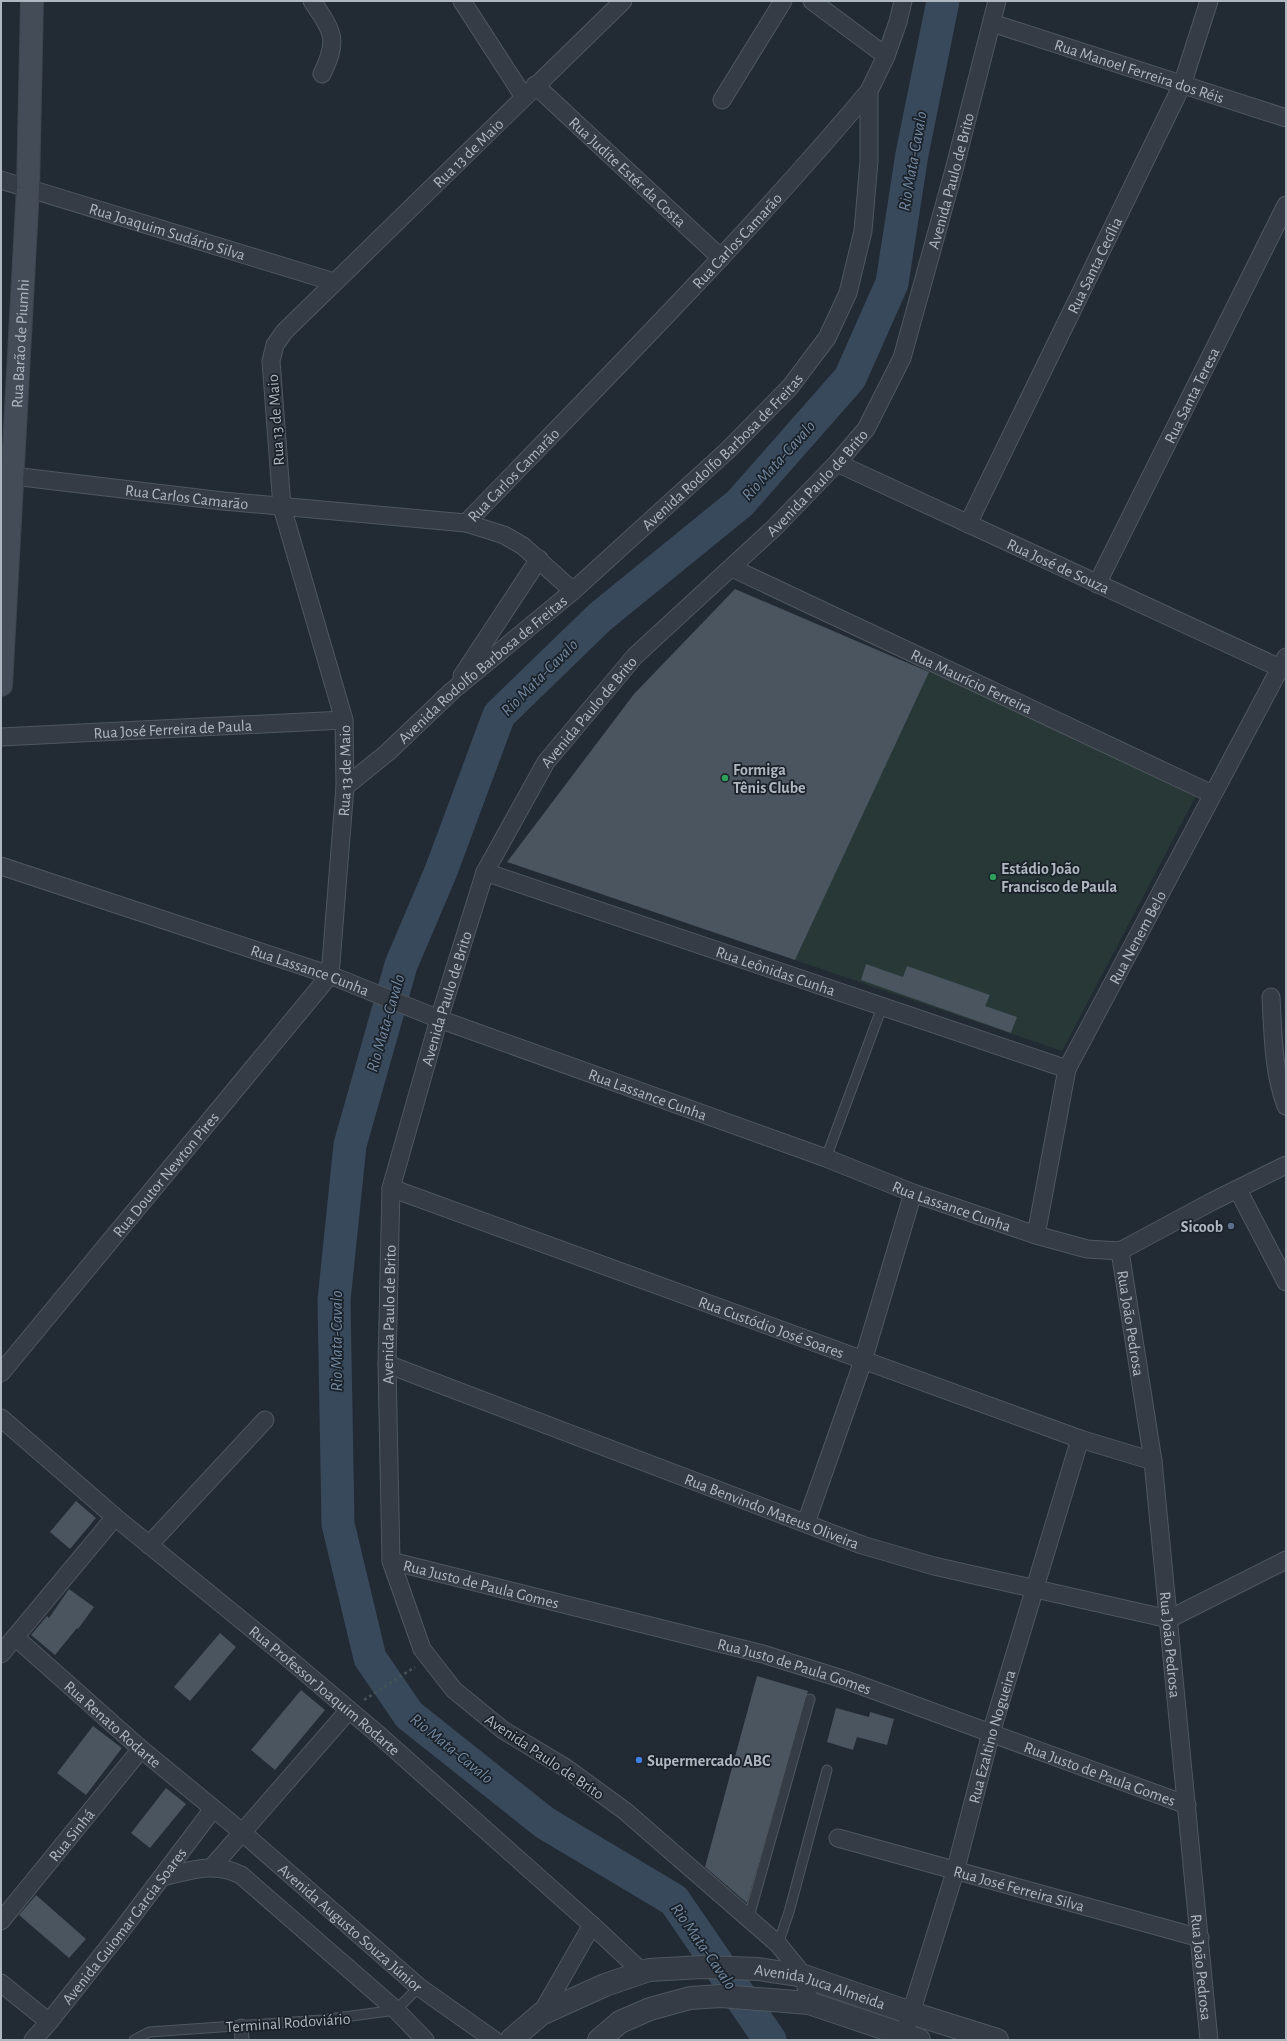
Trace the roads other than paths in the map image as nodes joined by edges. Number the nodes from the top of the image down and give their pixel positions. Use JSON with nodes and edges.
{"nodes":[{"id":1,"x":32,"y":1,"type":"edge"},
{"id":2,"x":312,"y":1,"type":"edge"},
{"id":3,"x":462,"y":1,"type":"edge"},
{"id":4,"x":623,"y":1,"type":"edge"},
{"id":5,"x":783,"y":1,"type":"edge"},
{"id":6,"x":812,"y":1,"type":"edge"},
{"id":7,"x":903,"y":1,"type":"edge"},
{"id":8,"x":997,"y":1,"type":"edge"},
{"id":9,"x":1209,"y":1,"type":"edge"},
{"id":10,"x":992,"y":23,"type":"junction"},
{"id":11,"x":886,"y":56,"type":"junction"},
{"id":12,"x":322,"y":74,"type":"dead end"},
{"id":13,"x":1182,"y":85,"type":"junction"},
{"id":14,"x":530,"y":91,"type":"junction"},
{"id":15,"x":868,"y":91,"type":"junction"},
{"id":16,"x":722,"y":100,"type":"dead end"},
{"id":17,"x":1286,"y":118,"type":"edge"},
{"id":18,"x":1,"y":180,"type":"edge"},
{"id":19,"x":28,"y":188,"type":"junction"},
{"id":20,"x":1286,"y":206,"type":"edge"},
{"id":21,"x":721,"y":258,"type":"junction"},
{"id":22,"x":334,"y":282,"type":"junction"},
{"id":23,"x":837,"y":463,"type":"junction"},
{"id":24,"x":13,"y":476,"type":"junction"},
{"id":25,"x":282,"y":507,"type":"junction"},
{"id":26,"x":466,"y":523,"type":"junction"},
{"id":27,"x":968,"y":524,"type":"junction"},
{"id":28,"x":539,"y":559,"type":"junction"},
{"id":29,"x":732,"y":568,"type":"junction"},
{"id":30,"x":1097,"y":584,"type":"junction"},
{"id":31,"x":573,"y":591,"type":"junction"},
{"id":32,"x":2,"y":630,"type":"edge"},
{"id":33,"x":1284,"y":665,"type":"edge"},
{"id":34,"x":1,"y":685,"type":"edge"},
{"id":35,"x":452,"y":691,"type":"junction"},
{"id":36,"x":344,"y":720,"type":"junction"},
{"id":37,"x":1,"y":737,"type":"edge"},
{"id":38,"x":345,"y":787,"type":"junction"},
{"id":39,"x":1212,"y":794,"type":"junction"},
{"id":40,"x":1,"y":866,"type":"edge"},
{"id":41,"x":485,"y":872,"type":"junction"},
{"id":42,"x":330,"y":975,"type":"junction"},
{"id":43,"x":1270,"y":997,"type":"dead end"},
{"id":44,"x":882,"y":1006,"type":"junction"},
{"id":45,"x":440,"y":1019,"type":"junction"},
{"id":46,"x":1067,"y":1069,"type":"junction"},
{"id":47,"x":1286,"y":1106,"type":"edge"},
{"id":48,"x":826,"y":1158,"type":"junction"},
{"id":49,"x":1286,"y":1165,"type":"edge"},
{"id":50,"x":391,"y":1188,"type":"junction"},
{"id":51,"x":1238,"y":1190,"type":"junction"},
{"id":52,"x":914,"y":1193,"type":"junction"},
{"id":53,"x":1036,"y":1235,"type":"junction"},
{"id":54,"x":1120,"y":1252,"type":"junction"},
{"id":55,"x":1286,"y":1282,"type":"edge"},
{"id":56,"x":863,"y":1361,"type":"junction"},
{"id":57,"x":387,"y":1364,"type":"junction"},
{"id":58,"x":1,"y":1373,"type":"edge"},
{"id":59,"x":1,"y":1418,"type":"edge"},
{"id":60,"x":265,"y":1420,"type":"dead end"},
{"id":61,"x":1080,"y":1439,"type":"junction"},
{"id":62,"x":1153,"y":1460,"type":"junction"},
{"id":63,"x":115,"y":1517,"type":"junction"},
{"id":64,"x":806,"y":1523,"type":"junction"},
{"id":65,"x":150,"y":1545,"type":"junction"},
{"id":66,"x":1286,"y":1560,"type":"edge"},
{"id":67,"x":391,"y":1561,"type":"junction"},
{"id":68,"x":1034,"y":1589,"type":"junction"},
{"id":69,"x":1169,"y":1619,"type":"junction"},
{"id":70,"x":15,"y":1637,"type":"junction"},
{"id":71,"x":1,"y":1654,"type":"edge"},
{"id":72,"x":810,"y":1699,"type":"dead end"},
{"id":73,"x":349,"y":1710,"type":"junction"},
{"id":74,"x":991,"y":1733,"type":"junction"},
{"id":75,"x":141,"y":1749,"type":"junction"},
{"id":76,"x":827,"y":1770,"type":"dead end"},
{"id":77,"x":1187,"y":1805,"type":"junction"},
{"id":78,"x":213,"y":1809,"type":"junction"},
{"id":79,"x":242,"y":1832,"type":"junction"},
{"id":80,"x":838,"y":1838,"type":"dead end"},
{"id":81,"x":212,"y":1866,"type":"junction"},
{"id":82,"x":955,"y":1872,"type":"junction"},
{"id":83,"x":162,"y":1877,"type":"junction"},
{"id":84,"x":749,"y":1917,"type":"junction"},
{"id":85,"x":1,"y":1921,"type":"edge"},
{"id":86,"x":592,"y":1925,"type":"junction"},
{"id":87,"x":1200,"y":1938,"type":"junction"},
{"id":88,"x":778,"y":1944,"type":"junction"},
{"id":89,"x":645,"y":1971,"type":"junction"},
{"id":90,"x":804,"y":1976,"type":"junction"},
{"id":91,"x":1,"y":1983,"type":"edge"},
{"id":92,"x":419,"y":1988,"type":"junction"},
{"id":93,"x":803,"y":2002,"type":"junction"},
{"id":94,"x":396,"y":2010,"type":"junction"},
{"id":95,"x":911,"y":2013,"type":"junction"},
{"id":96,"x":541,"y":2014,"type":"junction"},
{"id":97,"x":49,"y":2022,"type":"junction"},
{"id":98,"x":241,"y":2026,"type":"junction"},
{"id":99,"x":912,"y":2038,"type":"edge"},
{"id":100,"x":32,"y":2040,"type":"edge"},
{"id":101,"x":134,"y":2040,"type":"edge"},
{"id":102,"x":242,"y":2040,"type":"edge"},
{"id":103,"x":425,"y":2040,"type":"edge"},
{"id":104,"x":494,"y":2040,"type":"edge"},
{"id":105,"x":511,"y":2040,"type":"edge"},
{"id":106,"x":599,"y":2040,"type":"edge"},
{"id":107,"x":997,"y":2040,"type":"edge"},
{"id":108,"x":1209,"y":2040,"type":"edge"}],
"edges":[{"from":1,"to":19,"type":"main road","name":"Rua Barão de Piumhi"},
{"from":2,"to":12,"type":"street"},
{"from":3,"to":14,"type":"street","name":"Rua Judite Estér da Costa"},
{"from":4,"to":14,"type":"street","name":"Rua 13 de Maio"},
{"from":5,"to":16,"type":"street"},
{"from":6,"to":11,"type":"street"},
{"from":7,"to":11,"type":"street","name":"Avenida Rodolfo Barbosa de Freitas"},
{"from":8,"to":10,"type":"street","name":"Avenida Paulo de Brito"},
{"from":9,"to":13,"type":"street","name":"Rua Santa Cecília"},
{"from":10,"to":13,"type":"street","name":"Rua Manoel Ferreira dos Réis"},
{"from":10,"to":23,"type":"street","name":"Avenida Paulo de Brito"},
{"from":11,"to":15,"type":"street","name":"Avenida Rodolfo Barbosa de Freitas"},
{"from":13,"to":17,"type":"street","name":"Rua Manoel Ferreira dos Réis"},
{"from":13,"to":27,"type":"street","name":"Rua Santa Cecília"},
{"from":14,"to":21,"type":"street","name":"Rua Judite Estér da Costa"},
{"from":14,"to":22,"type":"street","name":"Rua 13 de Maio"},
{"from":15,"to":21,"type":"street","name":"Rua Carlos Camarão"},
{"from":15,"to":31,"type":"street","name":"Avenida Rodolfo Barbosa de Freitas"},
{"from":18,"to":19,"type":"street","name":"Rua Joaquim Sudário Silva"},
{"from":19,"to":22,"type":"street","name":"Rua Joaquim Sudário Silva"},
{"from":19,"to":24,"type":"main road","name":"Rua Barão de Piumhi"},
{"from":20,"to":30,"type":"street","name":"Rua Santa Teresa"},
{"from":21,"to":26,"type":"street","name":"Rua Carlos Camarão"},
{"from":22,"to":25,"type":"street","name":"Rua 13 de Maio"},
{"from":23,"to":27,"type":"street","name":"Rua José de Souza"},
{"from":23,"to":29,"type":"street","name":"Avenida Paulo de Brito"},
{"from":24,"to":25,"type":"street","name":"Rua Carlos Camarão"},
{"from":24,"to":32,"type":"main road","name":"Rua Barão de Piumhi"},
{"from":25,"to":26,"type":"street","name":"Rua Carlos Camarão"},
{"from":25,"to":36,"type":"street","name":"Rua 13 de Maio"},
{"from":26,"to":28,"type":"street"},
{"from":27,"to":30,"type":"street","name":"Rua José de Souza"},
{"from":28,"to":31,"type":"street"},
{"from":28,"to":35,"type":"street"},
{"from":29,"to":39,"type":"street","name":"Rua Maurício Ferreira"},
{"from":29,"to":41,"type":"street","name":"Avenida Paulo de Brito"},
{"from":30,"to":33,"type":"street","name":"Rua José de Souza"},
{"from":31,"to":35,"type":"street","name":"Avenida Rodolfo Barbosa de Freitas"},
{"from":32,"to":34,"type":"main road","name":"Rua Barão de Piumhi"},
{"from":33,"to":39,"type":"street","name":"Rua Nenem Belo"},
{"from":35,"to":38,"type":"street","name":"Avenida Rodolfo Barbosa de Freitas"},
{"from":36,"to":37,"type":"street","name":"Rua José Ferreira de Paula"},
{"from":36,"to":38,"type":"street","name":"Rua 13 de Maio"},
{"from":38,"to":42,"type":"street","name":"Rua 13 de Maio"},
{"from":39,"to":46,"type":"street","name":"Rua Nenem Belo"},
{"from":40,"to":42,"type":"street","name":"Rua Lassance Cunha"},
{"from":41,"to":44,"type":"street","name":"Rua Leônidas Cunha"},
{"from":41,"to":45,"type":"street","name":"Avenida Paulo de Brito"},
{"from":42,"to":45,"type":"street","name":"Rua Lassance Cunha"},
{"from":42,"to":58,"type":"street","name":"Rua Doutor Newton Pires"},
{"from":43,"to":47,"type":"street"},
{"from":44,"to":46,"type":"street","name":"Rua Leônidas Cunha"},
{"from":44,"to":48,"type":"lane"},
{"from":45,"to":48,"type":"street","name":"Rua Lassance Cunha"},
{"from":45,"to":50,"type":"street","name":"Avenida Paulo de Brito"},
{"from":46,"to":53,"type":"street","name":"Rua Nenem Belo"},
{"from":48,"to":52,"type":"street","name":"Rua Lassance Cunha"},
{"from":49,"to":51,"type":"street"},
{"from":50,"to":56,"type":"street","name":"Rua Custódio José Soares"},
{"from":50,"to":57,"type":"street","name":"Avenida Paulo de Brito"},
{"from":51,"to":54,"type":"street"},
{"from":51,"to":55,"type":"street"},
{"from":52,"to":53,"type":"street","name":"Rua Lassance Cunha"},
{"from":52,"to":56,"type":"street"},
{"from":53,"to":54,"type":"street","name":"Rua Lassance Cunha"},
{"from":54,"to":62,"type":"street","name":"Rua João Pedrosa"},
{"from":56,"to":61,"type":"street","name":"Rua Custódio José Soares"},
{"from":56,"to":64,"type":"street"},
{"from":57,"to":64,"type":"street","name":"Rua Benvindo Mateus Oliveira"},
{"from":57,"to":67,"type":"street","name":"Avenida Paulo de Brito"},
{"from":59,"to":63,"type":"street","name":"Rua Professor Joaquim Rodarte"},
{"from":60,"to":65,"type":"street"},
{"from":61,"to":62,"type":"street","name":"Rua Custódio José Soares"},
{"from":61,"to":68,"type":"street","name":"Rua Ezaltino Nogueira"},
{"from":62,"to":69,"type":"street","name":"Rua João Pedrosa"},
{"from":63,"to":65,"type":"street","name":"Rua Professor Joaquim Rodarte"},
{"from":63,"to":70,"type":"street"},
{"from":64,"to":68,"type":"street","name":"Rua Benvindo Mateus Oliveira"},
{"from":65,"to":73,"type":"street","name":"Rua Professor Joaquim Rodarte"},
{"from":66,"to":69,"type":"street"},
{"from":67,"to":74,"type":"street","name":"Rua Justo de Paula Gomes"},
{"from":67,"to":84,"type":"street","name":"Avenida Paulo de Brito"},
{"from":68,"to":69,"type":"street","name":"Rua Benvindo Mateus Oliveira"},
{"from":68,"to":74,"type":"street","name":"Rua Ezaltino Nogueira"},
{"from":69,"to":77,"type":"street","name":"Rua João Pedrosa"},
{"from":70,"to":71,"type":"street"},
{"from":70,"to":75,"type":"street","name":"Rua Renato Rodarte"},
{"from":72,"to":84,"type":"lane"},
{"from":73,"to":79,"type":"street"},
{"from":73,"to":86,"type":"street","name":"Rua Professor Joaquim Rodarte"},
{"from":74,"to":77,"type":"street","name":"Rua Justo de Paula Gomes"},
{"from":74,"to":82,"type":"street","name":"Rua Ezaltino Nogueira"},
{"from":75,"to":78,"type":"street","name":"Rua Renato Rodarte"},
{"from":75,"to":85,"type":"street","name":"Rua Sinhá"},
{"from":76,"to":88,"type":"lane"},
{"from":77,"to":87,"type":"street","name":"Rua João Pedrosa"},
{"from":78,"to":79,"type":"street","name":"Avenida Augusto Souza Júnior"},
{"from":78,"to":83,"type":"street","name":"Avenida Guiomar Garcia Soares"},
{"from":79,"to":81,"type":"street"},
{"from":79,"to":92,"type":"street","name":"Avenida Augusto Souza Júnior"},
{"from":80,"to":82,"type":"street","name":"Rua José Ferreira Silva"},
{"from":81,"to":83,"type":"street","name":"Avenida Augusto Souza Júnior"},
{"from":81,"to":94,"type":"street","name":"Avenida Augusto Souza Júnior"},
{"from":82,"to":87,"type":"street","name":"Rua José Ferreira Silva"},
{"from":82,"to":95,"type":"street","name":"Rua Ezaltino Nogueira"},
{"from":83,"to":97,"type":"street","name":"Avenida Guiomar Garcia Soares"},
{"from":84,"to":88,"type":"street","name":"Avenida Paulo de Brito"},
{"from":86,"to":89,"type":"street","name":"Rua Professor Joaquim Rodarte"},
{"from":86,"to":96,"type":"street"},
{"from":87,"to":108,"type":"street","name":"Rua João Pedrosa"},
{"from":88,"to":90,"type":"street","name":"Avenida Paulo de Brito"},
{"from":89,"to":90,"type":"street","name":"Avenida Juca Almeida"},
{"from":89,"to":96,"type":"street","name":"Avenida Juca Almeida"},
{"from":90,"to":93,"type":"street"},
{"from":90,"to":95,"type":"street","name":"Avenida Juca Almeida"},
{"from":91,"to":97,"type":"street"},
{"from":92,"to":94,"type":"lane"},
{"from":92,"to":104,"type":"street","name":"Avenida Augusto Souza Júnior"},
{"from":93,"to":99,"type":"street","name":"Avenida Juca Almeida"},
{"from":93,"to":106,"type":"street","name":"Avenida Juca Almeida"},
{"from":94,"to":98,"type":"lane","name":"Terminal Rodoviário"},
{"from":94,"to":103,"type":"street","name":"Avenida Augusto Souza Júnior"},
{"from":95,"to":99,"type":"street","name":"Rua Ezaltino Nogueira"},
{"from":95,"to":107,"type":"street","name":"Avenida Juca Almeida"},
{"from":96,"to":105,"type":"street","name":"Avenida Juca Almeida"},
{"from":97,"to":100,"type":"street","name":"Avenida Guiomar Garcia Soares"},
{"from":98,"to":101,"type":"lane","name":"Terminal Rodoviário"},
{"from":98,"to":102,"type":"street"}]}
